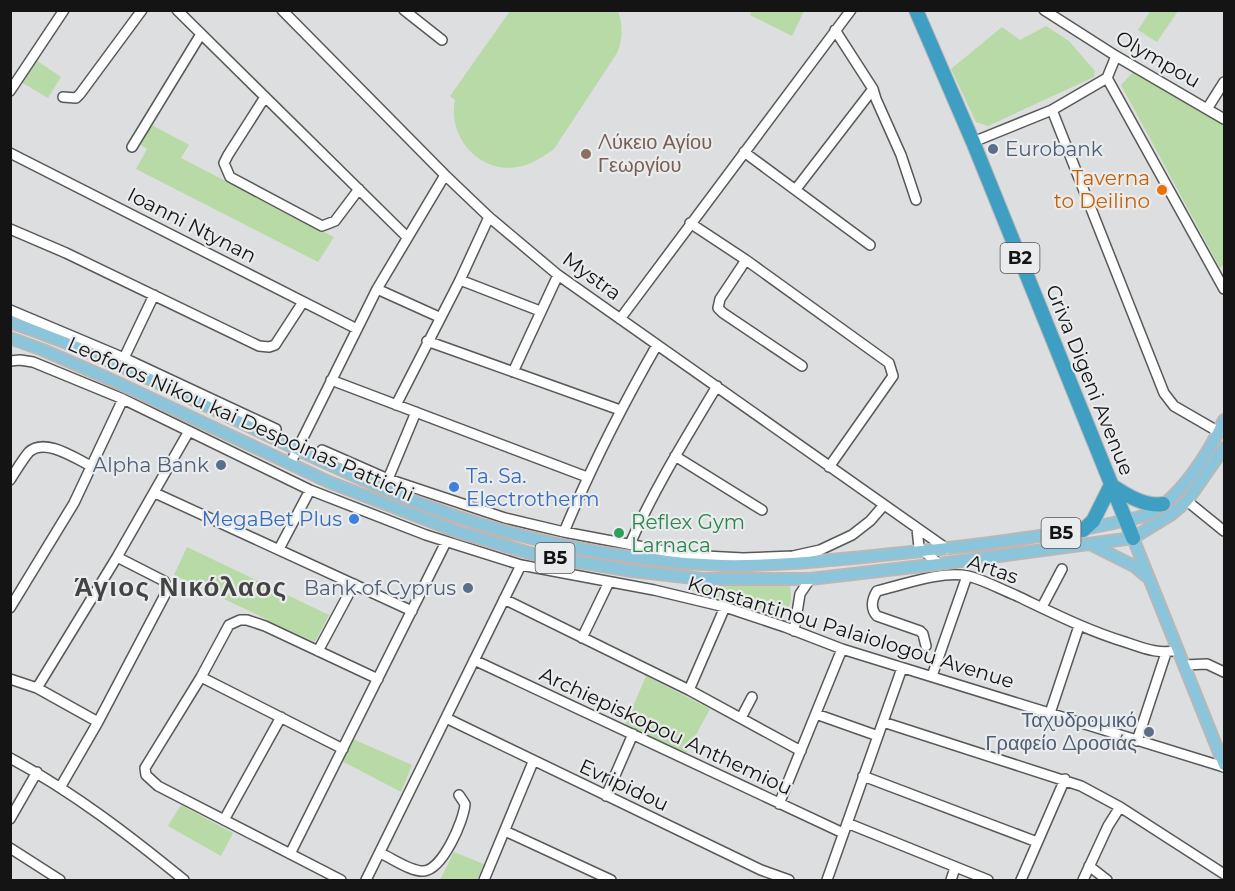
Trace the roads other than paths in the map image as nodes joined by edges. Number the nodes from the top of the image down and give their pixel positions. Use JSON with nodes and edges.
{"nodes":[{"id":1,"x":64,"y":10,"type":"edge"},
{"id":2,"x":142,"y":10,"type":"edge"},
{"id":3,"x":177,"y":10,"type":"edge"},
{"id":4,"x":404,"y":10,"type":"edge"},
{"id":5,"x":850,"y":10,"type":"edge"},
{"id":6,"x":916,"y":10,"type":"edge"},
{"id":7,"x":1044,"y":10,"type":"edge"},
{"id":8,"x":287,"y":12,"type":"edge"},
{"id":9,"x":835,"y":30,"type":"junction"},
{"id":10,"x":201,"y":34,"type":"junction"},
{"id":11,"x":442,"y":40,"type":"dead end"},
{"id":12,"x":1116,"y":56,"type":"junction"},
{"id":13,"x":1107,"y":78,"type":"junction"},
{"id":14,"x":1224,"y":82,"type":"edge"},
{"id":15,"x":873,"y":89,"type":"junction"},
{"id":16,"x":10,"y":92,"type":"edge"},
{"id":17,"x":63,"y":97,"type":"dead end"},
{"id":18,"x":265,"y":97,"type":"junction"},
{"id":19,"x":1207,"y":108,"type":"junction"},
{"id":20,"x":1052,"y":110,"type":"junction"},
{"id":21,"x":1224,"y":119,"type":"edge"},
{"id":22,"x":973,"y":142,"type":"junction"},
{"id":23,"x":132,"y":147,"type":"dead end"},
{"id":24,"x":744,"y":152,"type":"junction"},
{"id":25,"x":10,"y":153,"type":"edge"},
{"id":26,"x":445,"y":175,"type":"junction"},
{"id":27,"x":359,"y":189,"type":"junction"},
{"id":28,"x":796,"y":189,"type":"junction"},
{"id":29,"x":916,"y":200,"type":"dead end"},
{"id":30,"x":489,"y":217,"type":"junction"},
{"id":31,"x":690,"y":223,"type":"junction"},
{"id":32,"x":10,"y":229,"type":"edge"},
{"id":33,"x":407,"y":237,"type":"junction"},
{"id":34,"x":870,"y":245,"type":"dead end"},
{"id":35,"x":746,"y":260,"type":"junction"},
{"id":36,"x":558,"y":275,"type":"junction"},
{"id":37,"x":460,"y":280,"type":"junction"},
{"id":38,"x":1224,"y":289,"type":"edge"},
{"id":39,"x":377,"y":290,"type":"junction"},
{"id":40,"x":154,"y":295,"type":"junction"},
{"id":41,"x":303,"y":302,"type":"junction"},
{"id":42,"x":10,"y":310,"type":"edge"},
{"id":43,"x":540,"y":311,"type":"junction"},
{"id":44,"x":439,"y":317,"type":"junction"},
{"id":45,"x":620,"y":319,"type":"junction"},
{"id":46,"x":10,"y":322,"type":"edge"},
{"id":47,"x":357,"y":329,"type":"junction"},
{"id":48,"x":10,"y":338,"type":"edge"},
{"id":49,"x":428,"y":341,"type":"junction"},
{"id":50,"x":657,"y":345,"type":"junction"},
{"id":51,"x":124,"y":358,"type":"junction"},
{"id":52,"x":10,"y":362,"type":"edge"},
{"id":53,"x":802,"y":366,"type":"dead end"},
{"id":54,"x":513,"y":372,"type":"junction"},
{"id":55,"x":331,"y":380,"type":"junction"},
{"id":56,"x":717,"y":386,"type":"junction"},
{"id":57,"x":123,"y":399,"type":"junction"},
{"id":58,"x":396,"y":405,"type":"junction"},
{"id":59,"x":620,"y":410,"type":"junction"},
{"id":60,"x":416,"y":412,"type":"junction"},
{"id":61,"x":1224,"y":420,"type":"edge"},
{"id":62,"x":276,"y":429,"type":"dead end"},
{"id":63,"x":189,"y":431,"type":"junction"},
{"id":64,"x":1219,"y":432,"type":"junction"},
{"id":65,"x":1224,"y":448,"type":"edge"},
{"id":66,"x":296,"y":450,"type":"junction"},
{"id":67,"x":322,"y":450,"type":"dead end"},
{"id":68,"x":675,"y":456,"type":"junction"},
{"id":69,"x":290,"y":464,"type":"junction"},
{"id":70,"x":91,"y":466,"type":"junction"},
{"id":71,"x":829,"y":467,"type":"junction"},
{"id":72,"x":587,"y":477,"type":"junction"},
{"id":73,"x":388,"y":479,"type":"junction"},
{"id":74,"x":10,"y":480,"type":"edge"},
{"id":75,"x":1111,"y":485,"type":"junction"},
{"id":76,"x":310,"y":490,"type":"junction"},
{"id":77,"x":155,"y":493,"type":"junction"},
{"id":78,"x":1186,"y":501,"type":"junction"},
{"id":79,"x":1163,"y":504,"type":"junction"},
{"id":80,"x":884,"y":505,"type":"junction"},
{"id":81,"x":762,"y":510,"type":"dead end"},
{"id":82,"x":1126,"y":520,"type":"junction"},
{"id":83,"x":917,"y":529,"type":"junction"},
{"id":84,"x":1083,"y":530,"type":"junction"},
{"id":85,"x":1224,"y":531,"type":"edge"},
{"id":86,"x":564,"y":532,"type":"junction"},
{"id":87,"x":1133,"y":538,"type":"junction"},
{"id":88,"x":446,"y":542,"type":"junction"},
{"id":89,"x":630,"y":544,"type":"junction"},
{"id":90,"x":1091,"y":544,"type":"junction"},
{"id":91,"x":279,"y":549,"type":"junction"},
{"id":92,"x":947,"y":549,"type":"junction"},
{"id":93,"x":923,"y":551,"type":"junction"},
{"id":94,"x":117,"y":557,"type":"junction"},
{"id":95,"x":939,"y":564,"type":"junction"},
{"id":96,"x":521,"y":565,"type":"junction"},
{"id":97,"x":1062,"y":568,"type":"dead end"},
{"id":98,"x":967,"y":576,"type":"junction"},
{"id":99,"x":810,"y":579,"type":"junction"},
{"id":100,"x":1150,"y":579,"type":"junction"},
{"id":101,"x":793,"y":580,"type":"junction"},
{"id":102,"x":609,"y":582,"type":"junction"},
{"id":103,"x":354,"y":584,"type":"junction"},
{"id":104,"x":800,"y":594,"type":"junction"},
{"id":105,"x":504,"y":599,"type":"junction"},
{"id":106,"x":725,"y":607,"type":"junction"},
{"id":107,"x":1041,"y":607,"type":"junction"},
{"id":108,"x":10,"y":608,"type":"edge"},
{"id":109,"x":412,"y":611,"type":"junction"},
{"id":110,"x":1079,"y":626,"type":"junction"},
{"id":111,"x":794,"y":631,"type":"junction"},
{"id":112,"x":582,"y":638,"type":"junction"},
{"id":113,"x":926,"y":646,"type":"dead end"},
{"id":114,"x":842,"y":649,"type":"junction"},
{"id":115,"x":1178,"y":650,"type":"junction"},
{"id":116,"x":318,"y":651,"type":"junction"},
{"id":117,"x":1166,"y":653,"type":"junction"},
{"id":118,"x":474,"y":660,"type":"junction"},
{"id":119,"x":1184,"y":665,"type":"junction"},
{"id":120,"x":902,"y":668,"type":"junction"},
{"id":121,"x":1224,"y":672,"type":"edge"},
{"id":122,"x":932,"y":676,"type":"junction"},
{"id":123,"x":201,"y":677,"type":"junction"},
{"id":124,"x":10,"y":679,"type":"edge"},
{"id":125,"x":378,"y":679,"type":"junction"},
{"id":126,"x":37,"y":688,"type":"junction"},
{"id":127,"x":689,"y":690,"type":"junction"},
{"id":128,"x":752,"y":697,"type":"dead end"},
{"id":129,"x":1050,"y":713,"type":"junction"},
{"id":130,"x":816,"y":714,"type":"junction"},
{"id":131,"x":281,"y":717,"type":"junction"},
{"id":132,"x":446,"y":718,"type":"junction"},
{"id":133,"x":741,"y":718,"type":"junction"},
{"id":134,"x":98,"y":722,"type":"junction"},
{"id":135,"x":883,"y":722,"type":"junction"},
{"id":136,"x":633,"y":734,"type":"junction"},
{"id":137,"x":878,"y":736,"type":"junction"},
{"id":138,"x":1137,"y":741,"type":"junction"},
{"id":139,"x":342,"y":749,"type":"junction"},
{"id":140,"x":801,"y":751,"type":"junction"},
{"id":141,"x":10,"y":758,"type":"edge"},
{"id":142,"x":533,"y":762,"type":"junction"},
{"id":143,"x":1224,"y":766,"type":"edge"},
{"id":144,"x":37,"y":772,"type":"junction"},
{"id":145,"x":863,"y":776,"type":"junction"},
{"id":146,"x":1065,"y":779,"type":"junction"},
{"id":147,"x":61,"y":786,"type":"junction"},
{"id":148,"x":459,"y":795,"type":"dead end"},
{"id":149,"x":606,"y":796,"type":"junction"},
{"id":150,"x":779,"y":804,"type":"junction"},
{"id":151,"x":1120,"y":807,"type":"junction"},
{"id":152,"x":10,"y":819,"type":"edge"},
{"id":153,"x":224,"y":820,"type":"junction"},
{"id":154,"x":845,"y":828,"type":"junction"},
{"id":155,"x":505,"y":831,"type":"junction"},
{"id":156,"x":1036,"y":842,"type":"junction"},
{"id":157,"x":10,"y":848,"type":"edge"},
{"id":158,"x":380,"y":853,"type":"junction"},
{"id":159,"x":290,"y":854,"type":"junction"},
{"id":160,"x":1089,"y":866,"type":"junction"},
{"id":161,"x":955,"y":868,"type":"junction"},
{"id":162,"x":761,"y":870,"type":"junction"},
{"id":163,"x":1224,"y":874,"type":"edge"},
{"id":164,"x":58,"y":880,"type":"edge"},
{"id":165,"x":184,"y":880,"type":"edge"},
{"id":166,"x":341,"y":880,"type":"edge"},
{"id":167,"x":366,"y":880,"type":"edge"},
{"id":168,"x":484,"y":880,"type":"edge"},
{"id":169,"x":611,"y":880,"type":"edge"},
{"id":170,"x":759,"y":880,"type":"edge"},
{"id":171,"x":789,"y":880,"type":"edge"},
{"id":172,"x":826,"y":880,"type":"edge"},
{"id":173,"x":951,"y":880,"type":"edge"},
{"id":174,"x":988,"y":880,"type":"edge"},
{"id":175,"x":1021,"y":880,"type":"edge"},
{"id":176,"x":1083,"y":880,"type":"edge"},
{"id":177,"x":1107,"y":880,"type":"edge"}],
"edges":[{"from":1,"to":16,"type":"street"},
{"from":2,"to":17,"type":"street"},
{"from":3,"to":10,"type":"street"},
{"from":4,"to":11,"type":"street"},
{"from":5,"to":9,"type":"street"},
{"from":6,"to":22,"type":"highway","name":"Griva Digeni Avenue","number":"B2"},
{"from":7,"to":12,"type":"street","name":"Olympou"},
{"from":8,"to":26,"type":"street","name":"Mystra"},
{"from":9,"to":15,"type":"street"},
{"from":9,"to":24,"type":"street"},
{"from":10,"to":18,"type":"street"},
{"from":10,"to":23,"type":"street"},
{"from":12,"to":13,"type":"street"},
{"from":12,"to":19,"type":"street","name":"Olympou"},
{"from":13,"to":20,"type":"street"},
{"from":13,"to":38,"type":"street"},
{"from":14,"to":19,"type":"street"},
{"from":15,"to":28,"type":"street"},
{"from":15,"to":29,"type":"street"},
{"from":18,"to":27,"type":"street"},
{"from":18,"to":27,"type":"street"},
{"from":19,"to":21,"type":"street","name":"Olympou"},
{"from":20,"to":22,"type":"street"},
{"from":20,"to":64,"type":"street"},
{"from":22,"to":75,"type":"highway","name":"Griva Digeni Avenue","number":"B2"},
{"from":24,"to":28,"type":"street"},
{"from":24,"to":31,"type":"street"},
{"from":25,"to":41,"type":"street","name":"Ioanni Ntynan"},
{"from":26,"to":30,"type":"street","name":"Mystra"},
{"from":26,"to":33,"type":"street"},
{"from":27,"to":33,"type":"street"},
{"from":28,"to":34,"type":"street"},
{"from":30,"to":36,"type":"street","name":"Mystra"},
{"from":30,"to":37,"type":"street"},
{"from":31,"to":35,"type":"street"},
{"from":31,"to":45,"type":"street"},
{"from":32,"to":40,"type":"street"},
{"from":33,"to":39,"type":"street"},
{"from":35,"to":53,"type":"street"},
{"from":35,"to":71,"type":"street"},
{"from":36,"to":43,"type":"street"},
{"from":36,"to":45,"type":"street","name":"Mystra"},
{"from":37,"to":43,"type":"street"},
{"from":37,"to":44,"type":"street"},
{"from":39,"to":44,"type":"street"},
{"from":39,"to":47,"type":"street"},
{"from":40,"to":41,"type":"street"},
{"from":40,"to":51,"type":"street"},
{"from":41,"to":47,"type":"street","name":"Ioanni Ntynan"},
{"from":42,"to":51,"type":"street"},
{"from":43,"to":54,"type":"street"},
{"from":44,"to":49,"type":"street"},
{"from":45,"to":50,"type":"street","name":"Mystra"},
{"from":46,"to":66,"type":"main road","name":"Leoforos Nikou kai Despoinas Pattichi","number":"B5"},
{"from":47,"to":55,"type":"street"},
{"from":48,"to":69,"type":"main road","name":"Leoforos Nikou kai Despoinas Pattichi","number":"B5"},
{"from":49,"to":54,"type":"street"},
{"from":49,"to":58,"type":"street"},
{"from":50,"to":56,"type":"street","name":"Mystra"},
{"from":50,"to":59,"type":"street"},
{"from":51,"to":62,"type":"street"},
{"from":52,"to":57,"type":"street","name":"Konstantinou Palaiologou Avenue"},
{"from":54,"to":59,"type":"street"},
{"from":55,"to":58,"type":"street"},
{"from":55,"to":66,"type":"street"},
{"from":56,"to":68,"type":"street"},
{"from":56,"to":71,"type":"street","name":"Mystra"},
{"from":57,"to":63,"type":"street","name":"Konstantinou Palaiologou Avenue"},
{"from":57,"to":70,"type":"street"},
{"from":58,"to":60,"type":"street"},
{"from":59,"to":72,"type":"street"},
{"from":60,"to":72,"type":"street"},
{"from":60,"to":73,"type":"street"},
{"from":61,"to":64,"type":"main road"},
{"from":63,"to":76,"type":"street","name":"Konstantinou Palaiologou Avenue"},
{"from":63,"to":77,"type":"street"},
{"from":64,"to":79,"type":"main road"},
{"from":65,"to":78,"type":"main road"},
{"from":66,"to":69,"type":"street"},
{"from":66,"to":93,"type":"main road","name":"Leoforos Nikou kai Despoinas Pattichi","number":"B5"},
{"from":67,"to":73,"type":"street"},
{"from":68,"to":81,"type":"street"},
{"from":68,"to":89,"type":"street"},
{"from":69,"to":101,"type":"main road","name":"Leoforos Nikou kai Despoinas Pattichi","number":"B5"},
{"from":70,"to":74,"type":"street"},
{"from":70,"to":108,"type":"street"},
{"from":71,"to":80,"type":"street","name":"Mystra"},
{"from":72,"to":86,"type":"street"},
{"from":73,"to":86,"type":"street"},
{"from":75,"to":79,"type":"highway"},
{"from":75,"to":82,"type":"highway","name":"Griva Digeni Avenue","number":"B2"},
{"from":75,"to":84,"type":"highway"},
{"from":76,"to":88,"type":"street","name":"Konstantinou Palaiologou Avenue"},
{"from":76,"to":91,"type":"street"},
{"from":77,"to":91,"type":"street"},
{"from":77,"to":94,"type":"street"},
{"from":78,"to":85,"type":"street"},
{"from":78,"to":87,"type":"main road"},
{"from":79,"to":82,"type":"main road","name":"Leoforos Nikou kai Despoinas Pattichi"},
{"from":80,"to":83,"type":"street","name":"Mystra"},
{"from":80,"to":89,"type":"street"},
{"from":82,"to":84,"type":"main road","name":"Leoforos Nikou kai Despoinas Pattichi","number":"B5"},
{"from":82,"to":87,"type":"highway","name":"Griva Digeni Avenue","number":"B2"},
{"from":83,"to":92,"type":"street","name":"Mystra"},
{"from":83,"to":93,"type":"street"},
{"from":84,"to":92,"type":"main road","name":"Leoforos Nikou kai Despoinas Pattichi","number":"B5"},
{"from":86,"to":89,"type":"street"},
{"from":87,"to":90,"type":"main road","name":"Leoforos Nikou kai Despoinas Pattichi","number":"B5"},
{"from":87,"to":100,"type":"main road","name":"Griva Digeni Avenue","number":"B2"},
{"from":88,"to":96,"type":"street","name":"Konstantinou Palaiologou Avenue"},
{"from":88,"to":109,"type":"street"},
{"from":90,"to":95,"type":"main road","name":"Leoforos Nikou kai Despoinas Pattichi","number":"B5"},
{"from":90,"to":100,"type":"main road"},
{"from":91,"to":103,"type":"street"},
{"from":92,"to":93,"type":"main road","name":"Leoforos Nikou kai Despoinas Pattichi","number":"B5"},
{"from":93,"to":95,"type":"street"},
{"from":94,"to":126,"type":"street"},
{"from":94,"to":134,"type":"street"},
{"from":95,"to":99,"type":"main road","name":"Leoforos Nikou kai Despoinas Pattichi","number":"B5"},
{"from":96,"to":102,"type":"street","name":"Konstantinou Palaiologou Avenue"},
{"from":96,"to":105,"type":"street"},
{"from":97,"to":107,"type":"street"},
{"from":98,"to":107,"type":"street","name":"Artas"},
{"from":98,"to":113,"type":"street","name":"Artas"},
{"from":98,"to":122,"type":"street"},
{"from":99,"to":101,"type":"main road","name":"Leoforos Nikou kai Despoinas Pattichi","number":"B5"},
{"from":99,"to":104,"type":"street"},
{"from":100,"to":115,"type":"main road","name":"Griva Digeni Avenue","number":"B2"},
{"from":101,"to":104,"type":"street"},
{"from":102,"to":106,"type":"street","name":"Konstantinou Palaiologou Avenue"},
{"from":102,"to":112,"type":"street"},
{"from":103,"to":109,"type":"street"},
{"from":103,"to":116,"type":"street"},
{"from":104,"to":111,"type":"street"},
{"from":105,"to":112,"type":"street"},
{"from":105,"to":118,"type":"street"},
{"from":106,"to":111,"type":"street","name":"Konstantinou Palaiologou Avenue"},
{"from":106,"to":127,"type":"street"},
{"from":107,"to":110,"type":"street","name":"Artas"},
{"from":109,"to":125,"type":"street"},
{"from":110,"to":117,"type":"street","name":"Artas"},
{"from":110,"to":129,"type":"street"},
{"from":111,"to":114,"type":"street","name":"Konstantinou Palaiologou Avenue"},
{"from":112,"to":127,"type":"street"},
{"from":114,"to":120,"type":"street","name":"Konstantinou Palaiologou Avenue"},
{"from":114,"to":130,"type":"street"},
{"from":115,"to":117,"type":"street"},
{"from":115,"to":119,"type":"main road","name":"Griva Digeni Avenue","number":"B2"},
{"from":116,"to":123,"type":"street"},
{"from":116,"to":125,"type":"street"},
{"from":117,"to":138,"type":"street"},
{"from":118,"to":132,"type":"street"},
{"from":118,"to":136,"type":"street","name":"Archiepiskopou Anthemiou"},
{"from":119,"to":121,"type":"street"},
{"from":119,"to":143,"type":"main road","name":"Griva Digeni Avenue","number":"B2"},
{"from":120,"to":122,"type":"street","name":"Konstantinou Palaiologou Avenue"},
{"from":120,"to":135,"type":"street"},
{"from":122,"to":129,"type":"street","name":"Konstantinou Palaiologou Avenue"},
{"from":123,"to":131,"type":"street"},
{"from":123,"to":153,"type":"street"},
{"from":124,"to":126,"type":"street"},
{"from":125,"to":139,"type":"street"},
{"from":126,"to":134,"type":"street"},
{"from":127,"to":133,"type":"street"},
{"from":128,"to":133,"type":"street"},
{"from":129,"to":138,"type":"street","name":"Konstantinou Palaiologou Avenue"},
{"from":130,"to":137,"type":"street"},
{"from":130,"to":140,"type":"street"},
{"from":131,"to":139,"type":"street"},
{"from":131,"to":153,"type":"street"},
{"from":132,"to":142,"type":"street","name":"Evripidou"},
{"from":132,"to":158,"type":"street"},
{"from":133,"to":140,"type":"street"},
{"from":134,"to":147,"type":"street"},
{"from":135,"to":137,"type":"street"},
{"from":135,"to":146,"type":"street"},
{"from":136,"to":149,"type":"street"},
{"from":136,"to":150,"type":"street","name":"Archiepiskopou Anthemiou"},
{"from":137,"to":145,"type":"street"},
{"from":138,"to":143,"type":"street","name":"Konstantinou Palaiologou Avenue"},
{"from":139,"to":159,"type":"street"},
{"from":140,"to":150,"type":"street"},
{"from":141,"to":144,"type":"street"},
{"from":142,"to":149,"type":"street","name":"Evripidou"},
{"from":142,"to":155,"type":"street"},
{"from":144,"to":147,"type":"street"},
{"from":144,"to":152,"type":"street"},
{"from":145,"to":154,"type":"street"},
{"from":145,"to":156,"type":"street"},
{"from":146,"to":151,"type":"street"},
{"from":146,"to":156,"type":"street"},
{"from":147,"to":165,"type":"street"},
{"from":148,"to":158,"type":"street"},
{"from":149,"to":162,"type":"street","name":"Evripidou"},
{"from":150,"to":154,"type":"street","name":"Archiepiskopou Anthemiou"},
{"from":151,"to":160,"type":"street"},
{"from":151,"to":163,"type":"street"},
{"from":153,"to":159,"type":"street"},
{"from":154,"to":161,"type":"street","name":"Archiepiskopou Anthemiou"},
{"from":154,"to":172,"type":"street"},
{"from":155,"to":168,"type":"street"},
{"from":155,"to":169,"type":"street"},
{"from":156,"to":175,"type":"street"},
{"from":157,"to":164,"type":"street"},
{"from":158,"to":167,"type":"street"},
{"from":159,"to":166,"type":"street"},
{"from":160,"to":176,"type":"street"},
{"from":160,"to":177,"type":"street"},
{"from":161,"to":173,"type":"street"},
{"from":161,"to":174,"type":"street","name":"Archiepiskopou Anthemiou"},
{"from":162,"to":170,"type":"street"},
{"from":162,"to":171,"type":"street","name":"Evripidou"}]}
